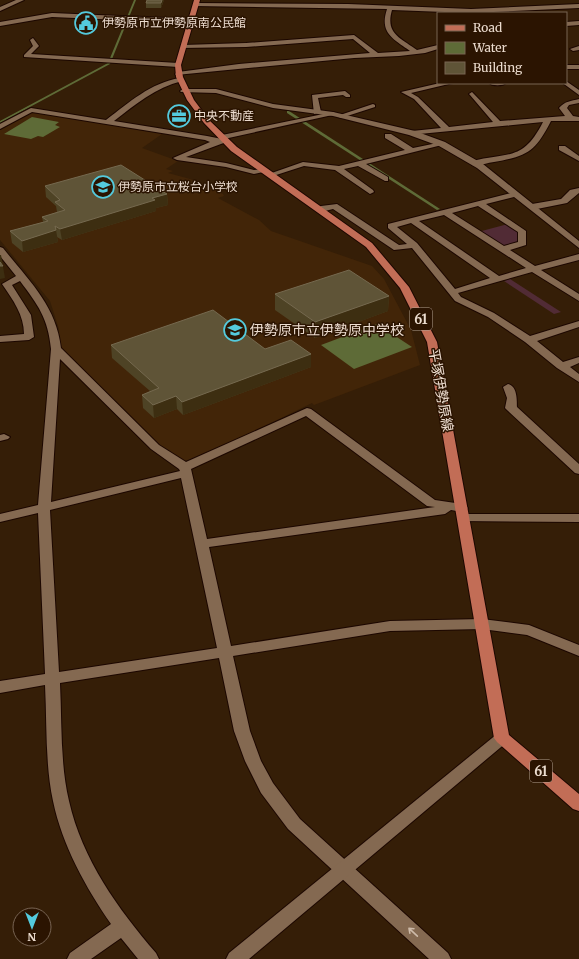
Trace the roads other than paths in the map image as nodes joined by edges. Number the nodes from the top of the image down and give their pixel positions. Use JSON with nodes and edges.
{"nodes":[{"id":1,"x":21,"y":0,"type":"edge"},
{"id":2,"x":196,"y":3,"type":"edge"},
{"id":3,"x":579,"y":6,"type":"edge"},
{"id":4,"x":390,"y":8,"type":"junction"},
{"id":5,"x":527,"y":8,"type":"junction"},
{"id":6,"x":0,"y":9,"type":"edge"},
{"id":7,"x":440,"y":12,"type":"edge"},
{"id":8,"x":533,"y":12,"type":"edge"},
{"id":9,"x":190,"y":22,"type":"junction"},
{"id":10,"x":579,"y":23,"type":"edge"},
{"id":11,"x":0,"y":24,"type":"edge"},
{"id":12,"x":567,"y":24,"type":"edge"},
{"id":13,"x":33,"y":40,"type":"dead end"},
{"id":14,"x":183,"y":47,"type":"junction"},
{"id":15,"x":437,"y":48,"type":"edge"},
{"id":16,"x":425,"y":51,"type":"junction"},
{"id":17,"x":415,"y":52,"type":"junction"},
{"id":18,"x":285,"y":53,"type":"dead end"},
{"id":19,"x":376,"y":55,"type":"junction"},
{"id":20,"x":437,"y":55,"type":"edge"},
{"id":21,"x":291,"y":61,"type":"junction"},
{"id":22,"x":567,"y":67,"type":"edge"},
{"id":23,"x":579,"y":67,"type":"edge"},
{"id":24,"x":179,"y":73,"type":"junction"},
{"id":25,"x":445,"y":84,"type":"edge"},
{"id":26,"x":567,"y":84,"type":"edge"},
{"id":27,"x":183,"y":91,"type":"junction"},
{"id":28,"x":346,"y":93,"type":"dead end"},
{"id":29,"x":579,"y":93,"type":"edge"},
{"id":30,"x":472,"y":94,"type":"dead end"},
{"id":31,"x":579,"y":102,"type":"edge"},
{"id":32,"x":373,"y":106,"type":"dead end"},
{"id":33,"x":317,"y":112,"type":"junction"},
{"id":34,"x":337,"y":115,"type":"junction"},
{"id":35,"x":548,"y":119,"type":"junction"},
{"id":36,"x":575,"y":119,"type":"edge"},
{"id":37,"x":108,"y":122,"type":"junction"},
{"id":38,"x":498,"y":123,"type":"junction"},
{"id":39,"x":0,"y":127,"type":"edge"},
{"id":40,"x":446,"y":128,"type":"junction"},
{"id":41,"x":412,"y":133,"type":"junction"},
{"id":42,"x":388,"y":136,"type":"dead end"},
{"id":43,"x":221,"y":140,"type":"junction"},
{"id":44,"x":442,"y":144,"type":"junction"},
{"id":45,"x":562,"y":148,"type":"dead end"},
{"id":46,"x":412,"y":151,"type":"junction"},
{"id":47,"x":292,"y":157,"type":"dead end"},
{"id":48,"x":579,"y":159,"type":"edge"},
{"id":49,"x":475,"y":163,"type":"junction"},
{"id":50,"x":303,"y":164,"type":"junction"},
{"id":51,"x":361,"y":164,"type":"junction"},
{"id":52,"x":336,"y":167,"type":"junction"},
{"id":53,"x":267,"y":173,"type":"junction"},
{"id":54,"x":385,"y":179,"type":"dead end"},
{"id":55,"x":579,"y":190,"type":"edge"},
{"id":56,"x":370,"y":192,"type":"dead end"},
{"id":57,"x":515,"y":194,"type":"junction"},
{"id":58,"x":479,"y":203,"type":"junction"},
{"id":59,"x":532,"y":207,"type":"junction"},
{"id":60,"x":321,"y":209,"type":"junction"},
{"id":61,"x":446,"y":212,"type":"junction"},
{"id":62,"x":412,"y":220,"type":"junction"},
{"id":63,"x":414,"y":245,"type":"junction"},
{"id":64,"x":579,"y":245,"type":"edge"},
{"id":65,"x":502,"y":249,"type":"junction"},
{"id":66,"x":0,"y":250,"type":"edge"},
{"id":67,"x":579,"y":257,"type":"edge"},
{"id":68,"x":532,"y":269,"type":"junction"},
{"id":69,"x":22,"y":277,"type":"junction"},
{"id":70,"x":498,"y":279,"type":"junction"},
{"id":71,"x":453,"y":292,"type":"junction"},
{"id":72,"x":579,"y":298,"type":"edge"},
{"id":73,"x":579,"y":324,"type":"edge"},
{"id":74,"x":0,"y":338,"type":"edge"},
{"id":75,"x":529,"y":340,"type":"junction"},
{"id":76,"x":56,"y":349,"type":"junction"},
{"id":77,"x":579,"y":360,"type":"edge"},
{"id":78,"x":561,"y":366,"type":"junction"},
{"id":79,"x":579,"y":379,"type":"edge"},
{"id":80,"x":508,"y":387,"type":"dead end"},
{"id":81,"x":185,"y":470,"type":"junction"},
{"id":82,"x":579,"y":470,"type":"edge"},
{"id":83,"x":44,"y":508,"type":"junction"},
{"id":84,"x":462,"y":513,"type":"junction"},
{"id":85,"x":0,"y":518,"type":"edge"},
{"id":86,"x":579,"y":518,"type":"edge"},
{"id":87,"x":202,"y":544,"type":"junction"},
{"id":88,"x":482,"y":624,"type":"junction"},
{"id":89,"x":579,"y":651,"type":"edge"},
{"id":90,"x":225,"y":652,"type":"junction"},
{"id":91,"x":52,"y":679,"type":"junction"},
{"id":92,"x":0,"y":687,"type":"edge"},
{"id":93,"x":502,"y":738,"type":"junction"},
{"id":94,"x":579,"y":804,"type":"edge"},
{"id":95,"x":344,"y":868,"type":"junction"},
{"id":96,"x":122,"y":927,"type":"junction"},
{"id":97,"x":76,"y":959,"type":"edge"},
{"id":98,"x":150,"y":959,"type":"edge"},
{"id":99,"x":235,"y":959,"type":"edge"},
{"id":100,"x":442,"y":959,"type":"edge"}],
"edges":[{"from":1,"to":6,"type":"street"},
{"from":2,"to":4,"type":"street"},
{"from":2,"to":9,"type":"main road"},
{"from":3,"to":5,"type":"street"},
{"from":4,"to":7,"type":"street"},
{"from":4,"to":17,"type":"street"},
{"from":5,"to":7,"type":"street"},
{"from":5,"to":8,"type":"street"},
{"from":9,"to":11,"type":"street"},
{"from":9,"to":14,"type":"main road"},
{"from":10,"to":12,"type":"street"},
{"from":13,"to":24,"type":"street"},
{"from":14,"to":19,"type":"street"},
{"from":14,"to":24,"type":"main road"},
{"from":15,"to":16,"type":"street"},
{"from":16,"to":17,"type":"street"},
{"from":16,"to":20,"type":"street"},
{"from":17,"to":19,"type":"street"},
{"from":18,"to":21,"type":"street"},
{"from":19,"to":21,"type":"street"},
{"from":21,"to":24,"type":"street"},
{"from":22,"to":23,"type":"street"},
{"from":24,"to":27,"type":"main road","name":"平塚伊勢原線","number":"61"},
{"from":24,"to":37,"type":"street"},
{"from":25,"to":40,"type":"street"},
{"from":26,"to":29,"type":"street"},
{"from":27,"to":33,"type":"street"},
{"from":27,"to":43,"type":"main road","name":"平塚伊勢原線","number":"61"},
{"from":28,"to":33,"type":"street"},
{"from":30,"to":38,"type":"street"},
{"from":31,"to":36,"type":"street"},
{"from":32,"to":34,"type":"street"},
{"from":33,"to":34,"type":"street"},
{"from":34,"to":41,"type":"street"},
{"from":34,"to":43,"type":"street"},
{"from":35,"to":36,"type":"street"},
{"from":35,"to":38,"type":"street"},
{"from":35,"to":49,"type":"street"},
{"from":37,"to":39,"type":"street"},
{"from":37,"to":43,"type":"street"},
{"from":38,"to":40,"type":"street"},
{"from":40,"to":41,"type":"street"},
{"from":41,"to":44,"type":"street"},
{"from":42,"to":46,"type":"street"},
{"from":43,"to":53,"type":"main road","name":"平塚伊勢原線","number":"61"},
{"from":43,"to":53,"type":"street"},
{"from":44,"to":46,"type":"street"},
{"from":44,"to":49,"type":"street"},
{"from":45,"to":48,"type":"street"},
{"from":46,"to":51,"type":"street"},
{"from":47,"to":50,"type":"street"},
{"from":49,"to":57,"type":"street"},
{"from":50,"to":52,"type":"street"},
{"from":50,"to":53,"type":"street"},
{"from":51,"to":52,"type":"street"},
{"from":51,"to":54,"type":"street"},
{"from":52,"to":56,"type":"street"},
{"from":53,"to":60,"type":"main road","name":"平塚伊勢原線","number":"61"},
{"from":55,"to":59,"type":"street"},
{"from":57,"to":58,"type":"street"},
{"from":57,"to":59,"type":"street"},
{"from":58,"to":61,"type":"street"},
{"from":58,"to":65,"type":"street"},
{"from":59,"to":64,"type":"street"},
{"from":60,"to":63,"type":"street"},
{"from":60,"to":84,"type":"main road","name":"平塚伊勢原線","number":"61"},
{"from":61,"to":62,"type":"street"},
{"from":61,"to":65,"type":"street"},
{"from":62,"to":63,"type":"street"},
{"from":62,"to":70,"type":"street"},
{"from":63,"to":71,"type":"street"},
{"from":65,"to":68,"type":"street"},
{"from":66,"to":69,"type":"street"},
{"from":67,"to":68,"type":"street"},
{"from":68,"to":70,"type":"street"},
{"from":68,"to":72,"type":"street"},
{"from":69,"to":74,"type":"street"},
{"from":69,"to":76,"type":"street"},
{"from":70,"to":71,"type":"street"},
{"from":71,"to":75,"type":"street"},
{"from":73,"to":75,"type":"street"},
{"from":75,"to":78,"type":"street"},
{"from":76,"to":81,"type":"street"},
{"from":76,"to":83,"type":"street"},
{"from":77,"to":78,"type":"street"},
{"from":78,"to":79,"type":"street"},
{"from":80,"to":82,"type":"street"},
{"from":81,"to":83,"type":"street"},
{"from":81,"to":84,"type":"street"},
{"from":81,"to":87,"type":"street"},
{"from":83,"to":85,"type":"street"},
{"from":83,"to":91,"type":"street"},
{"from":84,"to":86,"type":"street"},
{"from":84,"to":87,"type":"street"},
{"from":84,"to":88,"type":"main road","name":"平塚伊勢原線","number":"61"},
{"from":87,"to":90,"type":"street"},
{"from":88,"to":89,"type":"street"},
{"from":88,"to":90,"type":"street"},
{"from":88,"to":93,"type":"main road","name":"平塚伊勢原線","number":"61"},
{"from":90,"to":91,"type":"street"},
{"from":90,"to":95,"type":"street"},
{"from":91,"to":92,"type":"street"},
{"from":91,"to":96,"type":"street"},
{"from":93,"to":94,"type":"main road","number":"61"},
{"from":93,"to":95,"type":"street"},
{"from":95,"to":99,"type":"street"},
{"from":100,"to":95,"type":"street","one_way":true},
{"from":96,"to":97,"type":"street"},
{"from":96,"to":98,"type":"street"}]}
